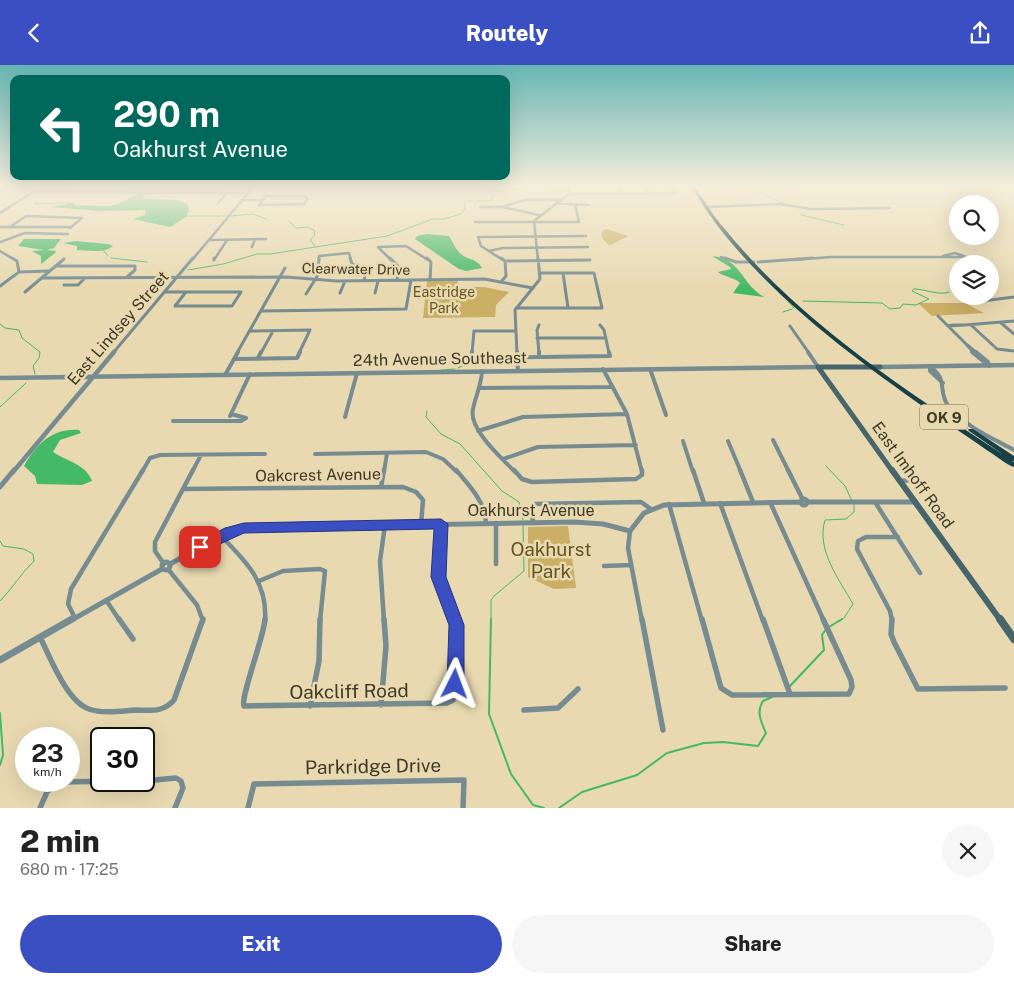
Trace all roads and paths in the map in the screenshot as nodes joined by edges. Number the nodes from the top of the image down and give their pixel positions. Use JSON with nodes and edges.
{"nodes":[{"id":1,"x":21,"y":220,"type":"edge"},
{"id":2,"x":80,"y":220,"type":"edge"},
{"id":3,"x":225,"y":220,"type":"edge"},
{"id":4,"x":536,"y":220,"type":"edge"},
{"id":5,"x":579,"y":220,"type":"edge"},
{"id":6,"x":717,"y":220,"type":"edge"},
{"id":7,"x":474,"y":222,"type":"dead end"},
{"id":8,"x":534,"y":223,"type":"junction"},
{"id":9,"x":0,"y":227,"type":"edge"},
{"id":10,"x":10,"y":227,"type":"junction"},
{"id":11,"x":72,"y":227,"type":"junction"},
{"id":12,"x":63,"y":233,"type":"junction"},
{"id":13,"x":68,"y":234,"type":"dead end"},
{"id":14,"x":536,"y":236,"type":"junction"},
{"id":15,"x":586,"y":236,"type":"dead end"},
{"id":16,"x":255,"y":239,"type":"junction"},
{"id":17,"x":266,"y":239,"type":"dead end"},
{"id":18,"x":1,"y":240,"type":"edge"},
{"id":19,"x":208,"y":240,"type":"junction"},
{"id":20,"x":227,"y":240,"type":"junction"},
{"id":21,"x":252,"y":247,"type":"dead end"},
{"id":22,"x":538,"y":247,"type":"junction"},
{"id":23,"x":588,"y":247,"type":"dead end"},
{"id":24,"x":0,"y":251,"type":"edge"},
{"id":25,"x":489,"y":251,"type":"junction"},
{"id":26,"x":943,"y":256,"type":"junction"},
{"id":27,"x":721,"y":257,"type":"dead end"},
{"id":28,"x":64,"y":259,"type":"dead end"},
{"id":29,"x":214,"y":260,"type":"dead end"},
{"id":30,"x":538,"y":260,"type":"junction"},
{"id":31,"x":590,"y":260,"type":"dead end"},
{"id":32,"x":505,"y":261,"type":"junction"},
{"id":33,"x":756,"y":262,"type":"junction"},
{"id":34,"x":57,"y":266,"type":"junction"},
{"id":35,"x":285,"y":268,"type":"dead end"},
{"id":36,"x":50,"y":271,"type":"junction"},
{"id":37,"x":19,"y":272,"type":"junction"},
{"id":38,"x":540,"y":273,"type":"junction"},
{"id":39,"x":563,"y":273,"type":"junction"},
{"id":40,"x":594,"y":273,"type":"joint"},
{"id":41,"x":178,"y":277,"type":"junction"},
{"id":42,"x":281,"y":277,"type":"junction"},
{"id":43,"x":42,"y":278,"type":"junction"},
{"id":44,"x":71,"y":278,"type":"junction"},
{"id":45,"x":85,"y":278,"type":"junction"},
{"id":46,"x":127,"y":278,"type":"junction"},
{"id":47,"x":315,"y":279,"type":"junction"},
{"id":48,"x":397,"y":280,"type":"junction"},
{"id":49,"x":411,"y":280,"type":"junction"},
{"id":50,"x":430,"y":280,"type":"junction"},
{"id":51,"x":345,"y":281,"type":"junction"},
{"id":52,"x":364,"y":281,"type":"junction"},
{"id":53,"x":378,"y":281,"type":"junction"},
{"id":54,"x":501,"y":282,"type":"junction"},
{"id":55,"x":0,"y":286,"type":"edge"},
{"id":56,"x":533,"y":288,"type":"junction"},
{"id":57,"x":26,"y":292,"type":"dead end"},
{"id":58,"x":166,"y":292,"type":"junction"},
{"id":59,"x":186,"y":292,"type":"junction"},
{"id":60,"x":340,"y":293,"type":"dead end"},
{"id":61,"x":375,"y":293,"type":"dead end"},
{"id":62,"x":306,"y":294,"type":"dead end"},
{"id":63,"x":1014,"y":297,"type":"edge"},
{"id":64,"x":999,"y":299,"type":"edge"},
{"id":65,"x":516,"y":308,"type":"junction"},
{"id":66,"x":568,"y":308,"type":"junction"},
{"id":67,"x":262,"y":311,"type":"junction"},
{"id":68,"x":938,"y":316,"type":"dead end"},
{"id":69,"x":1014,"y":321,"type":"edge"},
{"id":70,"x":1000,"y":322,"type":"junction"},
{"id":71,"x":539,"y":325,"type":"dead end"},
{"id":72,"x":600,"y":325,"type":"dead end"},
{"id":73,"x":971,"y":325,"type":"junction"},
{"id":74,"x":790,"y":326,"type":"dead end"},
{"id":75,"x":948,"y":326,"type":"junction"},
{"id":76,"x":310,"y":330,"type":"joint"},
{"id":77,"x":250,"y":331,"type":"junction"},
{"id":78,"x":273,"y":331,"type":"junction"},
{"id":79,"x":516,"y":331,"type":"junction"},
{"id":80,"x":1014,"y":334,"type":"edge"},
{"id":81,"x":537,"y":338,"type":"junction"},
{"id":82,"x":606,"y":338,"type":"junction"},
{"id":83,"x":966,"y":344,"type":"joint"},
{"id":84,"x":1014,"y":351,"type":"edge"},
{"id":85,"x":539,"y":357,"type":"junction"},
{"id":86,"x":258,"y":358,"type":"junction"},
{"id":87,"x":517,"y":358,"type":"junction"},
{"id":88,"x":234,"y":359,"type":"junction"},
{"id":89,"x":1014,"y":365,"type":"edge"},
{"id":90,"x":989,"y":366,"type":"junction"},
{"id":91,"x":818,"y":367,"type":"junction"},
{"id":92,"x":879,"y":367,"type":"junction"},
{"id":93,"x":930,"y":367,"type":"junction"},
{"id":94,"x":604,"y":369,"type":"junction"},
{"id":95,"x":650,"y":369,"type":"junction"},
{"id":96,"x":482,"y":371,"type":"junction"},
{"id":97,"x":518,"y":371,"type":"junction"},
{"id":98,"x":357,"y":373,"type":"junction"},
{"id":99,"x":250,"y":374,"type":"junction"},
{"id":100,"x":225,"y":375,"type":"junction"},
{"id":101,"x":92,"y":377,"type":"junction"},
{"id":102,"x":0,"y":378,"type":"edge"},
{"id":103,"x":610,"y":387,"type":"junction"},
{"id":104,"x":481,"y":389,"type":"junction"},
{"id":105,"x":231,"y":414,"type":"junction"},
{"id":106,"x":627,"y":415,"type":"junction"},
{"id":107,"x":666,"y":415,"type":"dead end"},
{"id":108,"x":345,"y":417,"type":"dead end"},
{"id":109,"x":173,"y":421,"type":"dead end"},
{"id":110,"x":228,"y":421,"type":"junction"},
{"id":111,"x":478,"y":431,"type":"junction"},
{"id":112,"x":683,"y":441,"type":"dead end"},
{"id":113,"x":728,"y":441,"type":"dead end"},
{"id":114,"x":773,"y":441,"type":"dead end"},
{"id":115,"x":636,"y":445,"type":"junction"},
{"id":116,"x":1014,"y":450,"type":"edge"},
{"id":117,"x":388,"y":453,"type":"junction"},
{"id":118,"x":266,"y":454,"type":"dead end"},
{"id":119,"x":315,"y":454,"type":"dead end"},
{"id":120,"x":201,"y":455,"type":"junction"},
{"id":121,"x":503,"y":459,"type":"junction"},
{"id":122,"x":1014,"y":459,"type":"edge"},
{"id":123,"x":1014,"y":465,"type":"edge"},
{"id":124,"x":914,"y":480,"type":"dead end"},
{"id":125,"x":899,"y":481,"type":"junction"},
{"id":126,"x":0,"y":487,"type":"edge"},
{"id":127,"x":381,"y":487,"type":"junction"},
{"id":128,"x":183,"y":489,"type":"junction"},
{"id":129,"x":803,"y":501,"type":"junction"},
{"id":130,"x":770,"y":502,"type":"junction"},
{"id":131,"x":875,"y":502,"type":"junction"},
{"id":132,"x":914,"y":502,"type":"junction"},
{"id":133,"x":704,"y":503,"type":"junction"},
{"id":134,"x":720,"y":503,"type":"junction"},
{"id":135,"x":754,"y":503,"type":"junction"},
{"id":136,"x":669,"y":504,"type":"junction"},
{"id":137,"x":651,"y":509,"type":"junction"},
{"id":138,"x":486,"y":523,"type":"junction"},
{"id":139,"x":496,"y":523,"type":"junction"},
{"id":140,"x":533,"y":523,"type":"junction"},
{"id":141,"x":441,"y":524,"type":"junction"},
{"id":142,"x":385,"y":525,"type":"junction"},
{"id":143,"x":421,"y":525,"type":"junction"},
{"id":144,"x":630,"y":531,"type":"junction"},
{"id":145,"x":221,"y":536,"type":"junction"},
{"id":146,"x":898,"y":537,"type":"junction"},
{"id":147,"x":496,"y":564,"type":"dead end"},
{"id":148,"x":604,"y":565,"type":"dead end"},
{"id":149,"x":631,"y":565,"type":"junction"},
{"id":150,"x":166,"y":566,"type":"junction"},
{"id":151,"x":920,"y":573,"type":"dead end"},
{"id":152,"x":259,"y":581,"type":"junction"},
{"id":153,"x":106,"y":600,"type":"junction"},
{"id":154,"x":75,"y":618,"type":"junction"},
{"id":155,"x":40,"y":637,"type":"junction"},
{"id":156,"x":132,"y":639,"type":"dead end"},
{"id":157,"x":1014,"y":639,"type":"edge"},
{"id":158,"x":0,"y":660,"type":"edge"},
{"id":159,"x":1005,"y":688,"type":"dead end"},
{"id":160,"x":578,"y":689,"type":"dead end"},
{"id":161,"x":789,"y":693,"type":"junction"},
{"id":162,"x":454,"y":699,"type":"joint"},
{"id":163,"x":381,"y":705,"type":"junction"},
{"id":164,"x":244,"y":706,"type":"joint"},
{"id":165,"x":310,"y":706,"type":"junction"},
{"id":166,"x":524,"y":710,"type":"dead end"},
{"id":167,"x":663,"y":730,"type":"dead end"},
{"id":168,"x":155,"y":780,"type":"edge"},
{"id":169,"x":181,"y":781,"type":"joint"},
{"id":170,"x":90,"y":782,"type":"edge"},
{"id":171,"x":40,"y":808,"type":"edge"},
{"id":172,"x":175,"y":808,"type":"edge"},
{"id":173,"x":248,"y":808,"type":"edge"},
{"id":174,"x":463,"y":808,"type":"edge"}],
"edges":[{"from":1,"to":10,"type":"street"},
{"from":2,"to":11,"type":"street"},
{"from":3,"to":19,"type":"street","name":"East Lindsey Street"},
{"from":4,"to":8,"type":"street"},
{"from":5,"to":8,"type":"street"},
{"from":6,"to":33,"type":"highway","number":"OK 9"},
{"from":7,"to":8,"type":"street"},
{"from":8,"to":14,"type":"street"},
{"from":9,"to":10,"type":"street"},
{"from":10,"to":11,"type":"street"},
{"from":11,"to":12,"type":"street"},
{"from":12,"to":13,"type":"street"},
{"from":12,"to":18,"type":"street"},
{"from":14,"to":15,"type":"street"},
{"from":14,"to":22,"type":"street"},
{"from":14,"to":25,"type":"street"},
{"from":16,"to":17,"type":"street"},
{"from":16,"to":20,"type":"street"},
{"from":16,"to":21,"type":"street"},
{"from":19,"to":20,"type":"street"},
{"from":19,"to":41,"type":"street","name":"East Lindsey Street"},
{"from":20,"to":29,"type":"street"},
{"from":22,"to":23,"type":"street"},
{"from":22,"to":25,"type":"street"},
{"from":22,"to":30,"type":"street"},
{"from":24,"to":37,"type":"street"},
{"from":25,"to":32,"type":"street"},
{"from":26,"to":26,"type":"street"},
{"from":26,"to":33,"type":"street"},
{"from":27,"to":33,"type":"street"},
{"from":28,"to":34,"type":"street"},
{"from":30,"to":31,"type":"street"},
{"from":30,"to":32,"type":"street"},
{"from":30,"to":38,"type":"street"},
{"from":32,"to":54,"type":"street"},
{"from":33,"to":92,"type":"highway","number":"OK 9"},
{"from":34,"to":36,"type":"street"},
{"from":34,"to":46,"type":"street"},
{"from":35,"to":42,"type":"street"},
{"from":36,"to":37,"type":"street"},
{"from":36,"to":43,"type":"street"},
{"from":37,"to":55,"type":"street"},
{"from":38,"to":39,"type":"street"},
{"from":38,"to":56,"type":"street"},
{"from":39,"to":40,"type":"street"},
{"from":39,"to":66,"type":"street"},
{"from":40,"to":66,"type":"street"},
{"from":41,"to":42,"type":"street","name":"Clearwater Drive"},
{"from":41,"to":46,"type":"street","name":"Clearwater Drive"},
{"from":41,"to":58,"type":"street","name":"East Lindsey Street"},
{"from":42,"to":47,"type":"street","name":"Clearwater Drive"},
{"from":42,"to":67,"type":"street"},
{"from":43,"to":44,"type":"street","name":"Clearwater Drive"},
{"from":43,"to":57,"type":"street"},
{"from":44,"to":45,"type":"street","name":"Clearwater Drive"},
{"from":44,"to":45,"type":"street"},
{"from":45,"to":46,"type":"street","name":"Clearwater Drive"},
{"from":47,"to":51,"type":"street","name":"Clearwater Drive"},
{"from":47,"to":52,"type":"street"},
{"from":47,"to":62,"type":"street"},
{"from":48,"to":49,"type":"street","name":"Clearwater Drive"},
{"from":48,"to":50,"type":"street"},
{"from":48,"to":53,"type":"street","name":"Clearwater Drive"},
{"from":49,"to":50,"type":"street","name":"Clearwater Drive"},
{"from":49,"to":67,"type":"street"},
{"from":50,"to":54,"type":"street","name":"Clearwater Drive"},
{"from":51,"to":52,"type":"street","name":"Clearwater Drive"},
{"from":51,"to":60,"type":"street"},
{"from":52,"to":53,"type":"street","name":"Clearwater Drive"},
{"from":53,"to":61,"type":"street"},
{"from":54,"to":56,"type":"street","name":"Clearwater Drive"},
{"from":56,"to":65,"type":"street"},
{"from":58,"to":59,"type":"street"},
{"from":58,"to":101,"type":"street","name":"East Lindsey Street"},
{"from":59,"to":59,"type":"street"},
{"from":63,"to":64,"type":"street"},
{"from":65,"to":66,"type":"street"},
{"from":65,"to":79,"type":"street"},
{"from":67,"to":77,"type":"street"},
{"from":68,"to":75,"type":"street"},
{"from":69,"to":70,"type":"street"},
{"from":70,"to":73,"type":"street"},
{"from":70,"to":80,"type":"street"},
{"from":71,"to":81,"type":"street"},
{"from":72,"to":82,"type":"street"},
{"from":73,"to":75,"type":"street"},
{"from":73,"to":84,"type":"street"},
{"from":74,"to":91,"type":"street","name":"East Imhoff Road"},
{"from":75,"to":83,"type":"street"},
{"from":76,"to":78,"type":"street"},
{"from":76,"to":86,"type":"street"},
{"from":77,"to":78,"type":"street"},
{"from":77,"to":88,"type":"street"},
{"from":78,"to":86,"type":"street"},
{"from":79,"to":87,"type":"street"},
{"from":79,"to":87,"type":"street"},
{"from":81,"to":82,"type":"street"},
{"from":81,"to":85,"type":"street"},
{"from":82,"to":85,"type":"street"},
{"from":83,"to":90,"type":"street"},
{"from":85,"to":87,"type":"street"},
{"from":86,"to":88,"type":"street"},
{"from":87,"to":97,"type":"street"},
{"from":88,"to":100,"type":"street"},
{"from":89,"to":90,"type":"street","name":"24th Avenue Southeast"},
{"from":90,"to":92,"type":"street","name":"24th Avenue Southeast"},
{"from":90,"to":93,"type":"street","name":"24th Avenue Southeast"},
{"from":91,"to":92,"type":"main road","name":"24th Avenue Southeast"},
{"from":91,"to":95,"type":"street","name":"24th Avenue Southeast"},
{"from":91,"to":125,"type":"main road","name":"East Imhoff Road"},
{"from":92,"to":93,"type":"street","name":"24th Avenue Southeast"},
{"from":92,"to":122,"type":"highway","number":"OK 9"},
{"from":92,"to":123,"type":"highway","number":"OK 9"},
{"from":93,"to":116,"type":"street"},
{"from":94,"to":95,"type":"street","name":"24th Avenue Southeast"},
{"from":94,"to":97,"type":"street","name":"24th Avenue Southeast"},
{"from":94,"to":103,"type":"street"},
{"from":95,"to":107,"type":"street"},
{"from":96,"to":97,"type":"street","name":"24th Avenue Southeast"},
{"from":96,"to":98,"type":"street","name":"24th Avenue Southeast"},
{"from":96,"to":104,"type":"street"},
{"from":98,"to":99,"type":"street","name":"24th Avenue Southeast"},
{"from":98,"to":108,"type":"street"},
{"from":99,"to":100,"type":"street","name":"24th Avenue Southeast"},
{"from":99,"to":105,"type":"street"},
{"from":100,"to":101,"type":"street","name":"24th Avenue Southeast"},
{"from":101,"to":102,"type":"street","name":"24th Avenue Southeast"},
{"from":101,"to":126,"type":"street","name":"East Lindsey Street"},
{"from":103,"to":104,"type":"street"},
{"from":103,"to":106,"type":"street"},
{"from":104,"to":111,"type":"street"},
{"from":105,"to":110,"type":"street"},
{"from":105,"to":110,"type":"street"},
{"from":106,"to":111,"type":"street"},
{"from":106,"to":115,"type":"street"},
{"from":109,"to":110,"type":"street"},
{"from":111,"to":121,"type":"street"},
{"from":112,"to":133,"type":"street"},
{"from":113,"to":135,"type":"street"},
{"from":114,"to":129,"type":"street"},
{"from":115,"to":121,"type":"street"},
{"from":115,"to":121,"type":"street"},
{"from":117,"to":119,"type":"street"},
{"from":117,"to":127,"type":"street"},
{"from":117,"to":138,"type":"street"},
{"from":118,"to":120,"type":"street"},
{"from":120,"to":128,"type":"street"},
{"from":120,"to":154,"type":"street"},
{"from":124,"to":125,"type":"street"},
{"from":125,"to":132,"type":"main road","name":"East Imhoff Road"},
{"from":127,"to":128,"type":"street","name":"Oakcrest Avenue"},
{"from":127,"to":143,"type":"street","name":"Oakcrest Avenue"},
{"from":128,"to":150,"type":"street"},
{"from":129,"to":130,"type":"street"},
{"from":129,"to":131,"type":"street"},
{"from":130,"to":135,"type":"street"},
{"from":130,"to":161,"type":"street"},
{"from":131,"to":132,"type":"street"},
{"from":131,"to":146,"type":"street"},
{"from":132,"to":157,"type":"main road","name":"East Imhoff Road"},
{"from":133,"to":134,"type":"street"},
{"from":133,"to":136,"type":"street"},
{"from":134,"to":135,"type":"street"},
{"from":134,"to":161,"type":"street"},
{"from":136,"to":137,"type":"street"},
{"from":136,"to":161,"type":"street"},
{"from":137,"to":140,"type":"street"},
{"from":137,"to":144,"type":"street"},
{"from":138,"to":139,"type":"street","name":"Oakhurst Avenue"},
{"from":138,"to":141,"type":"street","name":"Oakhurst Avenue"},
{"from":139,"to":140,"type":"street","name":"Oakhurst Avenue"},
{"from":139,"to":147,"type":"street"},
{"from":140,"to":144,"type":"street","name":"Oakhurst Avenue"},
{"from":141,"to":143,"type":"street","name":"Oakhurst Avenue"},
{"from":141,"to":162,"type":"street"},
{"from":142,"to":143,"type":"street","name":"Oakhurst Avenue"},
{"from":142,"to":145,"type":"street","name":"Oakhurst Avenue"},
{"from":142,"to":163,"type":"street"},
{"from":144,"to":149,"type":"street"},
{"from":145,"to":150,"type":"street","name":"Oakhurst Avenue"},
{"from":145,"to":152,"type":"street"},
{"from":146,"to":151,"type":"street"},
{"from":146,"to":159,"type":"street"},
{"from":148,"to":149,"type":"street"},
{"from":149,"to":167,"type":"street"},
{"from":150,"to":153,"type":"street","name":"Oakhurst Avenue"},
{"from":150,"to":155,"type":"street"},
{"from":152,"to":164,"type":"street"},
{"from":152,"to":165,"type":"street"},
{"from":153,"to":154,"type":"street","name":"Oakhurst Avenue"},
{"from":153,"to":156,"type":"street"},
{"from":154,"to":155,"type":"street","name":"Oakhurst Avenue"},
{"from":155,"to":158,"type":"street","name":"Oakhurst Avenue"},
{"from":160,"to":166,"type":"street"},
{"from":162,"to":163,"type":"street","name":"Oakcliff Road"},
{"from":163,"to":165,"type":"street","name":"Oakcliff Road"},
{"from":164,"to":165,"type":"street","name":"Oakcliff Road"},
{"from":168,"to":169,"type":"street"},
{"from":169,"to":172,"type":"street"},
{"from":170,"to":171,"type":"street"},
{"from":173,"to":174,"type":"street","name":"Parkridge Drive"}]}
